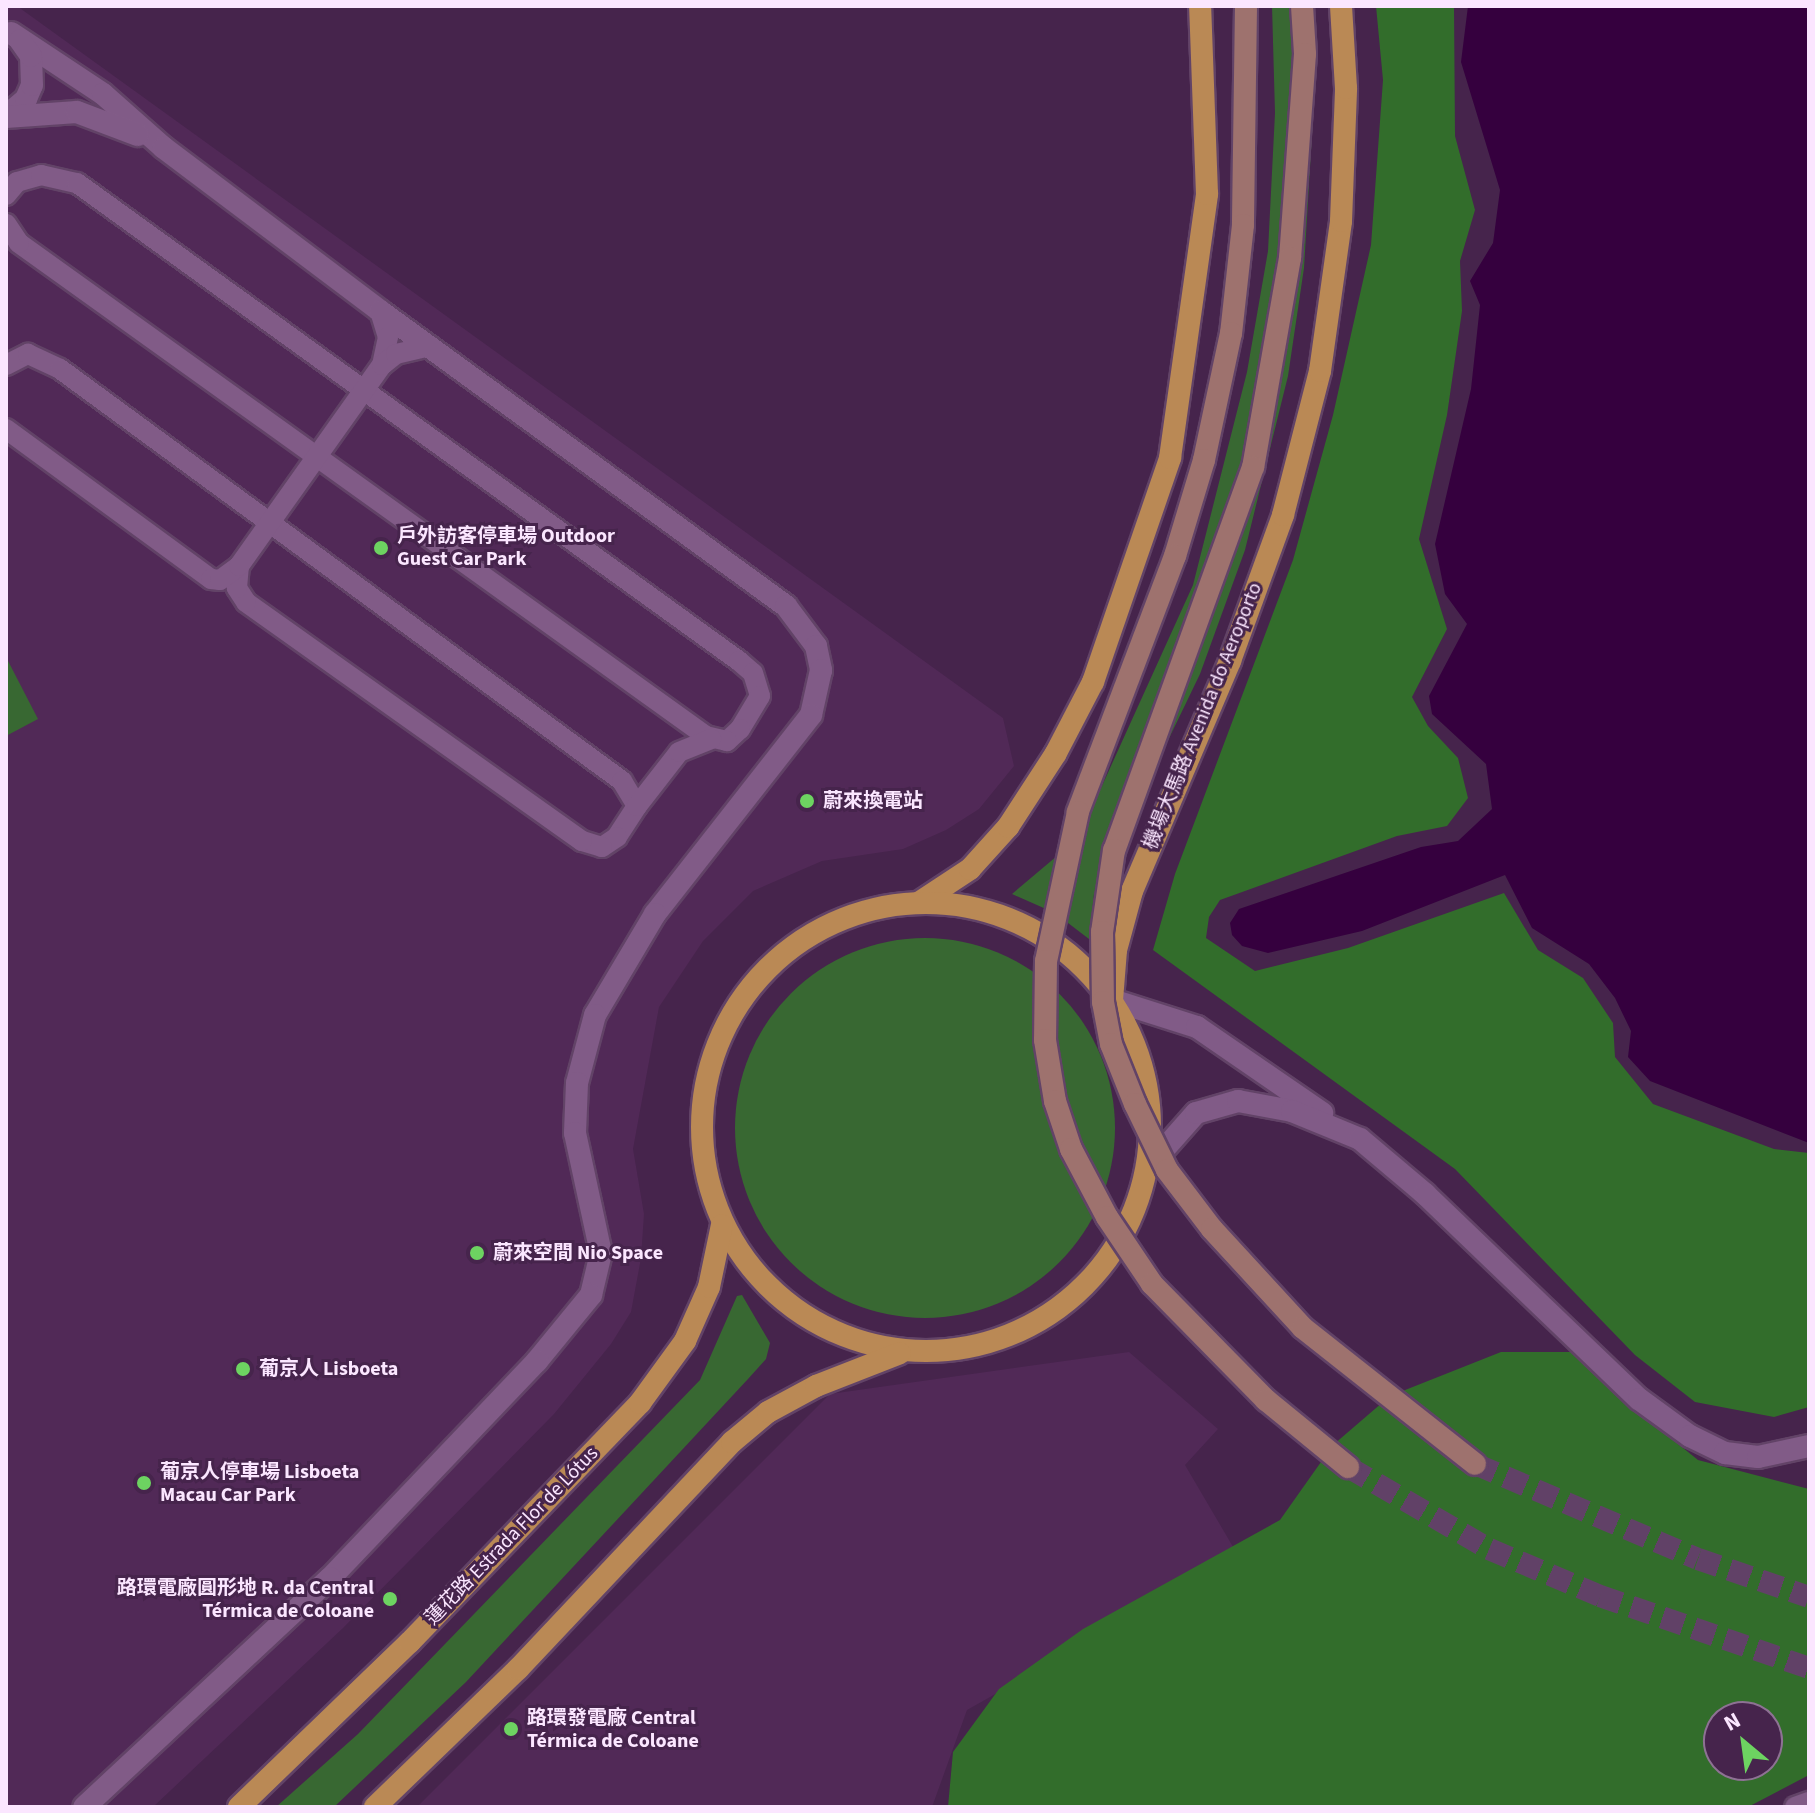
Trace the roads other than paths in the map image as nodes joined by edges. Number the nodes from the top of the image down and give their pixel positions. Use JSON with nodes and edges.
{"nodes":[{"id":1,"x":1200,"y":6,"type":"edge"},
{"id":2,"x":1246,"y":6,"type":"edge"},
{"id":3,"x":1302,"y":6,"type":"edge"},
{"id":4,"x":1341,"y":6,"type":"edge"},
{"id":5,"x":9,"y":32,"type":"edge"},
{"id":6,"x":6,"y":117,"type":"edge"},
{"id":7,"x":164,"y":148,"type":"junction"},
{"id":8,"x":6,"y":195,"type":"edge"},
{"id":9,"x":6,"y":224,"type":"edge"},
{"id":10,"x":380,"y":311,"type":"junction"},
{"id":11,"x":430,"y":346,"type":"junction"},
{"id":12,"x":6,"y":365,"type":"edge"},
{"id":13,"x":382,"y":365,"type":"junction"},
{"id":14,"x":364,"y":390,"type":"junction"},
{"id":15,"x":6,"y":429,"type":"edge"},
{"id":16,"x":317,"y":455,"type":"junction"},
{"id":17,"x":269,"y":522,"type":"junction"},
{"id":18,"x":239,"y":566,"type":"junction"},
{"id":19,"x":712,"y":739,"type":"junction"},
{"id":20,"x":637,"y":806,"type":"junction"},
{"id":21,"x":920,"y":902,"type":"junction"},
{"id":22,"x":1112,"y":1000,"type":"junction"},
{"id":23,"x":1360,"y":1139,"type":"junction"},
{"id":24,"x":1150,"y":1165,"type":"junction"},
{"id":25,"x":722,"y":1225,"type":"junction"},
{"id":26,"x":905,"y":1352,"type":"junction"},
{"id":27,"x":1809,"y":1446,"type":"edge"},
{"id":28,"x":1475,"y":1464,"type":"tunnel mouth"},
{"id":29,"x":1348,"y":1467,"type":"tunnel mouth"},
{"id":30,"x":1809,"y":1802,"type":"edge"},
{"id":31,"x":84,"y":1807,"type":"edge"},
{"id":32,"x":239,"y":1807,"type":"edge"},
{"id":33,"x":375,"y":1807,"type":"edge"},
{"id":34,"x":1795,"y":1807,"type":"edge"}],
"edges":[{"from":1,"to":21,"type":"main road"},
{"from":2,"to":29,"type":"main road","bridge":true},
{"from":3,"to":28,"type":"main road","bridge":true},
{"from":4,"to":22,"type":"main road","name":"機場大馬路 Avenida do Aeroporto"},
{"from":5,"to":6,"type":"street"},
{"from":5,"to":7,"type":"street"},
{"from":6,"to":7,"type":"street"},
{"from":7,"to":10,"type":"street"},
{"from":8,"to":14,"type":"lane"},
{"from":9,"to":16,"type":"lane"},
{"from":10,"to":11,"type":"street"},
{"from":10,"to":13,"type":"lane"},
{"from":11,"to":13,"type":"lane"},
{"from":11,"to":31,"type":"street"},
{"from":12,"to":17,"type":"lane"},
{"from":13,"to":14,"type":"lane"},
{"from":14,"to":16,"type":"lane"},
{"from":14,"to":19,"type":"lane"},
{"from":15,"to":18,"type":"lane"},
{"from":16,"to":17,"type":"lane"},
{"from":16,"to":19,"type":"lane"},
{"from":17,"to":18,"type":"lane"},
{"from":17,"to":20,"type":"lane"},
{"from":18,"to":20,"type":"lane"},
{"from":19,"to":20,"type":"lane"},
{"from":21,"to":22,"type":"main road"},
{"from":21,"to":25,"type":"main road"},
{"from":22,"to":23,"type":"street"},
{"from":22,"to":24,"type":"main road"},
{"from":23,"to":24,"type":"street"},
{"from":23,"to":27,"type":"street"},
{"from":24,"to":26,"type":"main road"},
{"from":25,"to":26,"type":"main road"},
{"from":25,"to":32,"type":"main road","name":"蓮花路 Estrada Flor de Lótus"},
{"from":26,"to":33,"type":"main road"},
{"from":30,"to":34,"type":"lane"}]}
